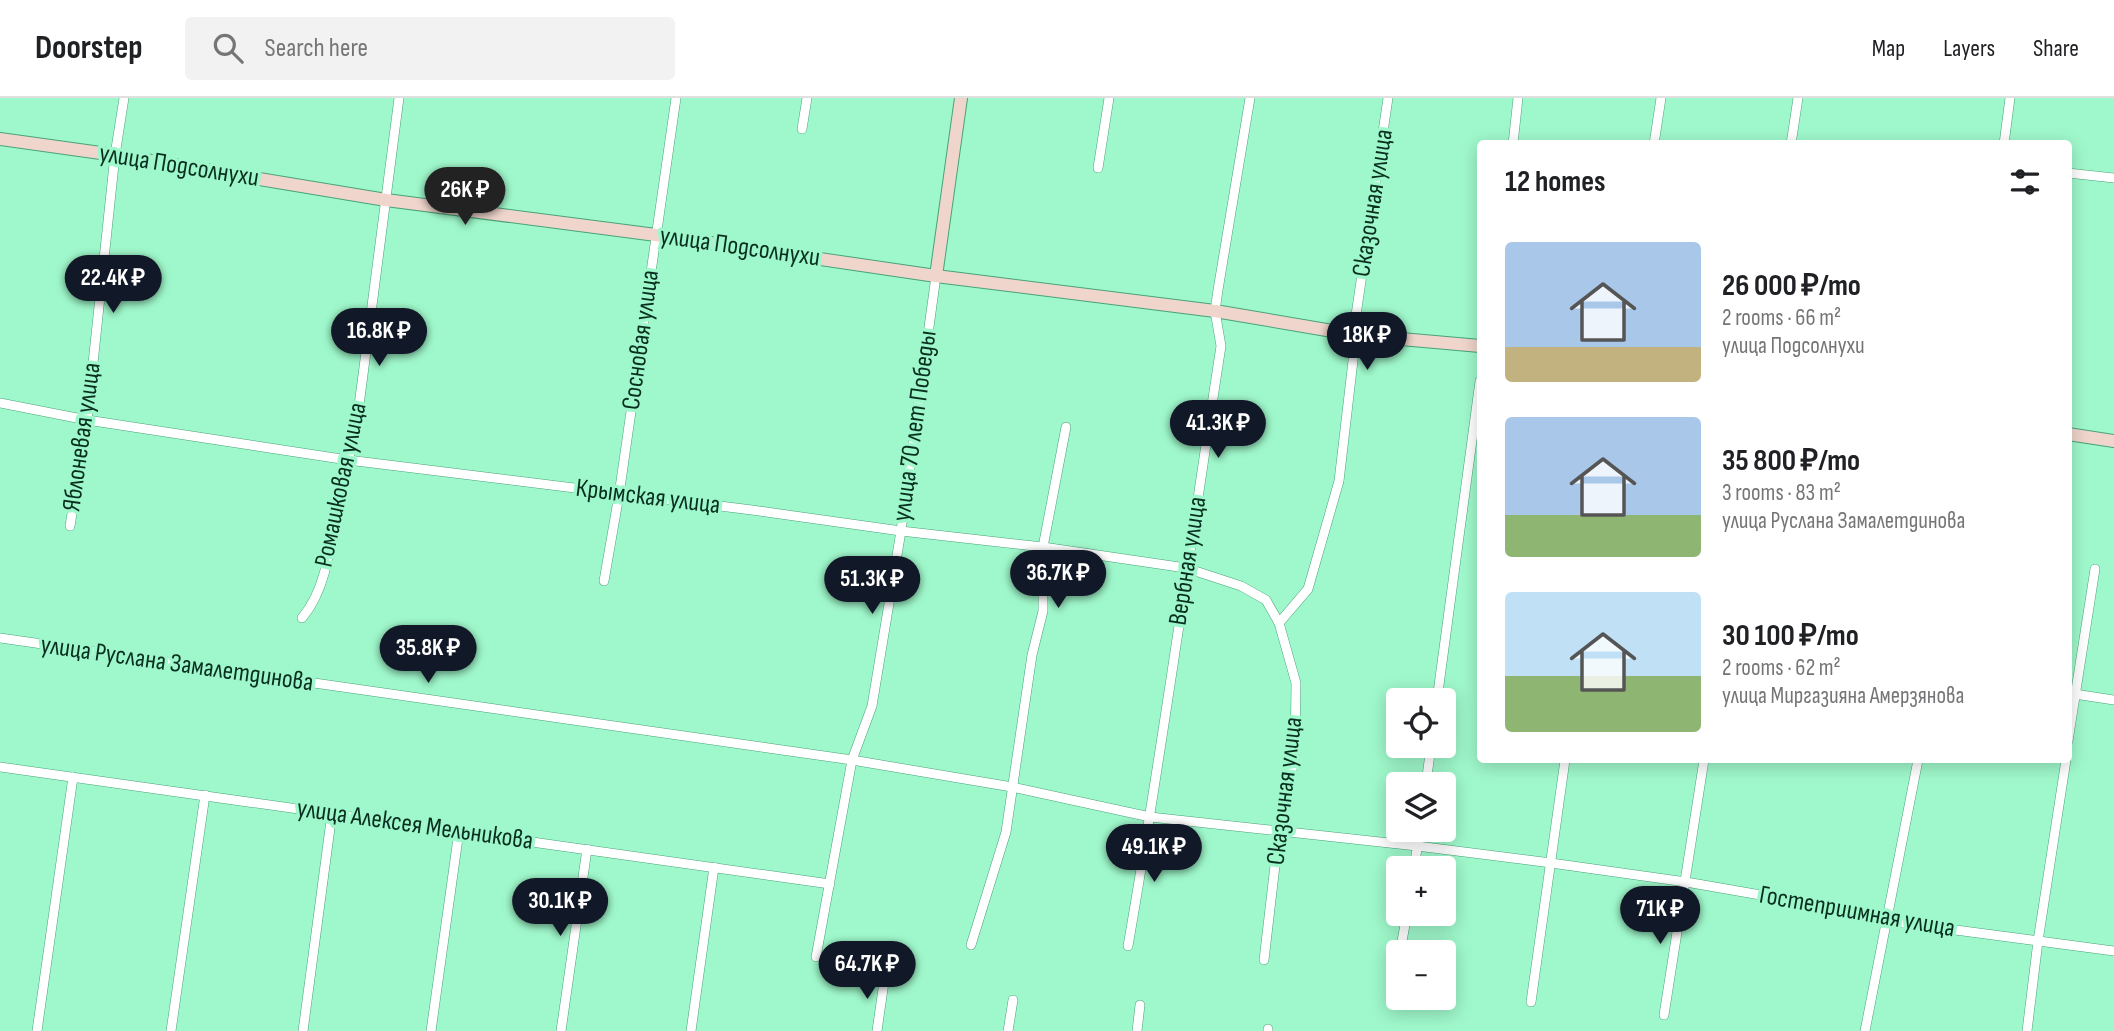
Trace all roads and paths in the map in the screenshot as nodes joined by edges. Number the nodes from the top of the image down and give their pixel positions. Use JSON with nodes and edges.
{"nodes":[{"id":1,"x":124,"y":98,"type":"edge"},
{"id":2,"x":399,"y":98,"type":"edge"},
{"id":3,"x":676,"y":98,"type":"edge"},
{"id":4,"x":807,"y":98,"type":"edge"},
{"id":5,"x":961,"y":98,"type":"edge"},
{"id":6,"x":1109,"y":98,"type":"edge"},
{"id":7,"x":1250,"y":98,"type":"edge"},
{"id":8,"x":1388,"y":98,"type":"edge"},
{"id":9,"x":1518,"y":98,"type":"edge"},
{"id":10,"x":1661,"y":98,"type":"edge"},
{"id":11,"x":1798,"y":98,"type":"edge"},
{"id":12,"x":2010,"y":98,"type":"edge"},
{"id":13,"x":802,"y":129,"type":"dead end"},
{"id":14,"x":0,"y":139,"type":"edge"},
{"id":15,"x":1513,"y":140,"type":"edge"},
{"id":16,"x":1655,"y":140,"type":"edge"},
{"id":17,"x":1792,"y":140,"type":"edge"},
{"id":18,"x":2005,"y":140,"type":"edge"},
{"id":19,"x":115,"y":155,"type":"junction"},
{"id":20,"x":1098,"y":168,"type":"dead end"},
{"id":21,"x":2072,"y":173,"type":"edge"},
{"id":22,"x":2114,"y":178,"type":"edge"},
{"id":23,"x":386,"y":200,"type":"junction"},
{"id":24,"x":656,"y":235,"type":"junction"},
{"id":25,"x":936,"y":276,"type":"junction"},
{"id":26,"x":1215,"y":311,"type":"junction"},
{"id":27,"x":1356,"y":335,"type":"junction"},
{"id":28,"x":1477,"y":346,"type":"edge"},
{"id":29,"x":0,"y":403,"type":"edge"},
{"id":30,"x":1477,"y":403,"type":"edge"},
{"id":31,"x":87,"y":420,"type":"junction"},
{"id":32,"x":1066,"y":428,"type":"dead end"},
{"id":33,"x":2072,"y":435,"type":"edge"},
{"id":34,"x":2114,"y":441,"type":"edge"},
{"id":35,"x":348,"y":460,"type":"junction"},
{"id":36,"x":619,"y":495,"type":"junction"},
{"id":37,"x":70,"y":526,"type":"dead end"},
{"id":38,"x":901,"y":531,"type":"junction"},
{"id":39,"x":1043,"y":547,"type":"junction"},
{"id":40,"x":1186,"y":568,"type":"junction"},
{"id":41,"x":2095,"y":569,"type":"dead end"},
{"id":42,"x":604,"y":581,"type":"dead end"},
{"id":43,"x":302,"y":618,"type":"dead end"},
{"id":44,"x":1279,"y":623,"type":"junction"},
{"id":45,"x":0,"y":638,"type":"edge"},
{"id":46,"x":1439,"y":688,"type":"edge"},
{"id":47,"x":2072,"y":694,"type":"edge"},
{"id":48,"x":2114,"y":700,"type":"edge"},
{"id":49,"x":852,"y":760,"type":"junction"},
{"id":50,"x":1565,"y":763,"type":"edge"},
{"id":51,"x":1704,"y":763,"type":"edge"},
{"id":52,"x":1917,"y":763,"type":"edge"},
{"id":53,"x":2066,"y":763,"type":"edge"},
{"id":54,"x":0,"y":766,"type":"edge"},
{"id":55,"x":73,"y":777,"type":"junction"},
{"id":56,"x":1012,"y":787,"type":"junction"},
{"id":57,"x":205,"y":795,"type":"junction"},
{"id":58,"x":332,"y":813,"type":"junction"},
{"id":59,"x":1150,"y":817,"type":"junction"},
{"id":60,"x":459,"y":831,"type":"junction"},
{"id":61,"x":1279,"y":831,"type":"junction"},
{"id":62,"x":1418,"y":842,"type":"edge"},
{"id":63,"x":1417,"y":846,"type":"junction"},
{"id":64,"x":587,"y":849,"type":"junction"},
{"id":65,"x":1416,"y":856,"type":"edge"},
{"id":66,"x":1551,"y":863,"type":"junction"},
{"id":67,"x":714,"y":867,"type":"junction"},
{"id":68,"x":1686,"y":882,"type":"junction"},
{"id":69,"x":830,"y":884,"type":"junction"},
{"id":70,"x":1886,"y":919,"type":"junction"},
{"id":71,"x":2038,"y":941,"type":"junction"},
{"id":72,"x":971,"y":945,"type":"dead end"},
{"id":73,"x":1128,"y":946,"type":"dead end"},
{"id":74,"x":2114,"y":951,"type":"edge"},
{"id":75,"x":816,"y":957,"type":"dead end"},
{"id":76,"x":1264,"y":960,"type":"dead end"},
{"id":77,"x":885,"y":975,"type":"dead end"},
{"id":78,"x":1013,"y":1000,"type":"dead end"},
{"id":79,"x":1531,"y":1002,"type":"dead end"},
{"id":80,"x":1140,"y":1006,"type":"dead end"},
{"id":81,"x":1664,"y":1015,"type":"dead end"},
{"id":82,"x":37,"y":1031,"type":"edge"},
{"id":83,"x":171,"y":1031,"type":"edge"},
{"id":84,"x":303,"y":1031,"type":"edge"},
{"id":85,"x":431,"y":1031,"type":"edge"},
{"id":86,"x":561,"y":1031,"type":"edge"},
{"id":87,"x":691,"y":1031,"type":"edge"},
{"id":88,"x":877,"y":1031,"type":"edge"},
{"id":89,"x":1008,"y":1031,"type":"edge"},
{"id":90,"x":1137,"y":1031,"type":"edge"},
{"id":91,"x":1866,"y":1031,"type":"edge"},
{"id":92,"x":2027,"y":1031,"type":"edge"}],
"edges":[{"from":1,"to":19,"type":"street","name":"Яблоневая улица"},
{"from":2,"to":23,"type":"street","name":"Ромашковая улица"},
{"from":3,"to":24,"type":"street","name":"Сосновая улица"},
{"from":4,"to":13,"type":"street"},
{"from":5,"to":25,"type":"street","name":"улица 70 лет Победы"},
{"from":6,"to":20,"type":"street"},
{"from":7,"to":26,"type":"street","name":"Вербная улица"},
{"from":8,"to":27,"type":"street","name":"Сказочная улица"},
{"from":9,"to":15,"type":"street"},
{"from":10,"to":16,"type":"street"},
{"from":11,"to":17,"type":"street"},
{"from":12,"to":18,"type":"street"},
{"from":14,"to":19,"type":"street","name":"улица Подсолнухи"},
{"from":19,"to":23,"type":"street","name":"улица Подсолнухи"},
{"from":19,"to":31,"type":"street","name":"Яблоневая улица"},
{"from":21,"to":22,"type":"street"},
{"from":23,"to":24,"type":"street","name":"улица Подсолнухи"},
{"from":23,"to":35,"type":"street","name":"Ромашковая улица"},
{"from":24,"to":25,"type":"street","name":"улица Подсолнухи"},
{"from":24,"to":36,"type":"street","name":"Сосновая улица"},
{"from":25,"to":26,"type":"street","name":"улица Подсолнухи"},
{"from":25,"to":38,"type":"street","name":"улица 70 лет Победы"},
{"from":26,"to":27,"type":"street","name":"улица Подсолнухи"},
{"from":26,"to":40,"type":"street","name":"Вербная улица"},
{"from":27,"to":28,"type":"street","name":"улица Подсолнухи"},
{"from":27,"to":44,"type":"street","name":"Сказочная улица"},
{"from":29,"to":31,"type":"street","name":"Крымская улица"},
{"from":30,"to":46,"type":"street"},
{"from":31,"to":35,"type":"street","name":"Крымская улица"},
{"from":31,"to":37,"type":"street","name":"Яблоневая улица"},
{"from":32,"to":39,"type":"street"},
{"from":33,"to":34,"type":"street"},
{"from":35,"to":36,"type":"street","name":"Крымская улица"},
{"from":35,"to":43,"type":"street","name":"Ромашковая улица"},
{"from":36,"to":38,"type":"street","name":"Крымская улица"},
{"from":36,"to":42,"type":"street","name":"Сосновая улица"},
{"from":38,"to":39,"type":"street","name":"Крымская улица"},
{"from":38,"to":49,"type":"street","name":"улица 70 лет Победы"},
{"from":39,"to":40,"type":"street","name":"Крымская улица"},
{"from":39,"to":56,"type":"street"},
{"from":40,"to":44,"type":"street","name":"Крымская улица"},
{"from":40,"to":59,"type":"street","name":"Вербная улица"},
{"from":41,"to":47,"type":"street"},
{"from":44,"to":61,"type":"street","name":"Сказочная улица"},
{"from":45,"to":49,"type":"street","name":"улица Руслана Замалетдинова"},
{"from":47,"to":48,"type":"street"},
{"from":49,"to":56,"type":"street","name":"Гостеприимная улица"},
{"from":49,"to":69,"type":"street","name":"улица 70 лет Победы"},
{"from":50,"to":66,"type":"street"},
{"from":51,"to":68,"type":"street"},
{"from":52,"to":70,"type":"street"},
{"from":53,"to":71,"type":"street"},
{"from":54,"to":55,"type":"street","name":"улица Алексея Мельникова"},
{"from":55,"to":57,"type":"street","name":"улица Алексея Мельникова"},
{"from":55,"to":82,"type":"street"},
{"from":56,"to":59,"type":"street","name":"Гостеприимная улица"},
{"from":56,"to":72,"type":"street"},
{"from":57,"to":58,"type":"street","name":"улица Алексея Мельникова"},
{"from":57,"to":83,"type":"street"},
{"from":58,"to":60,"type":"street","name":"улица Алексея Мельникова"},
{"from":58,"to":84,"type":"street"},
{"from":59,"to":61,"type":"street","name":"Гостеприимная улица"},
{"from":59,"to":73,"type":"street","name":"Вербная улица"},
{"from":60,"to":64,"type":"street","name":"улица Алексея Мельникова"},
{"from":60,"to":85,"type":"street"},
{"from":61,"to":63,"type":"street","name":"Гостеприимная улица"},
{"from":61,"to":76,"type":"street","name":"Сказочная улица"},
{"from":62,"to":63,"type":"street"},
{"from":63,"to":65,"type":"street"},
{"from":63,"to":66,"type":"street","name":"Гостеприимная улица"},
{"from":64,"to":67,"type":"street","name":"улица Алексея Мельникова"},
{"from":64,"to":86,"type":"street"},
{"from":66,"to":68,"type":"street","name":"Гостеприимная улица"},
{"from":66,"to":79,"type":"street"},
{"from":67,"to":69,"type":"street","name":"улица Алексея Мельникова"},
{"from":67,"to":87,"type":"street"},
{"from":68,"to":70,"type":"street","name":"Гостеприимная улица"},
{"from":68,"to":81,"type":"street"},
{"from":69,"to":75,"type":"street","name":"улица 70 лет Победы"},
{"from":70,"to":71,"type":"street","name":"Гостеприимная улица"},
{"from":70,"to":91,"type":"street"},
{"from":71,"to":74,"type":"street","name":"Гостеприимная улица"},
{"from":71,"to":92,"type":"street"},
{"from":77,"to":88,"type":"street"},
{"from":78,"to":89,"type":"street"},
{"from":80,"to":90,"type":"street"}]}
